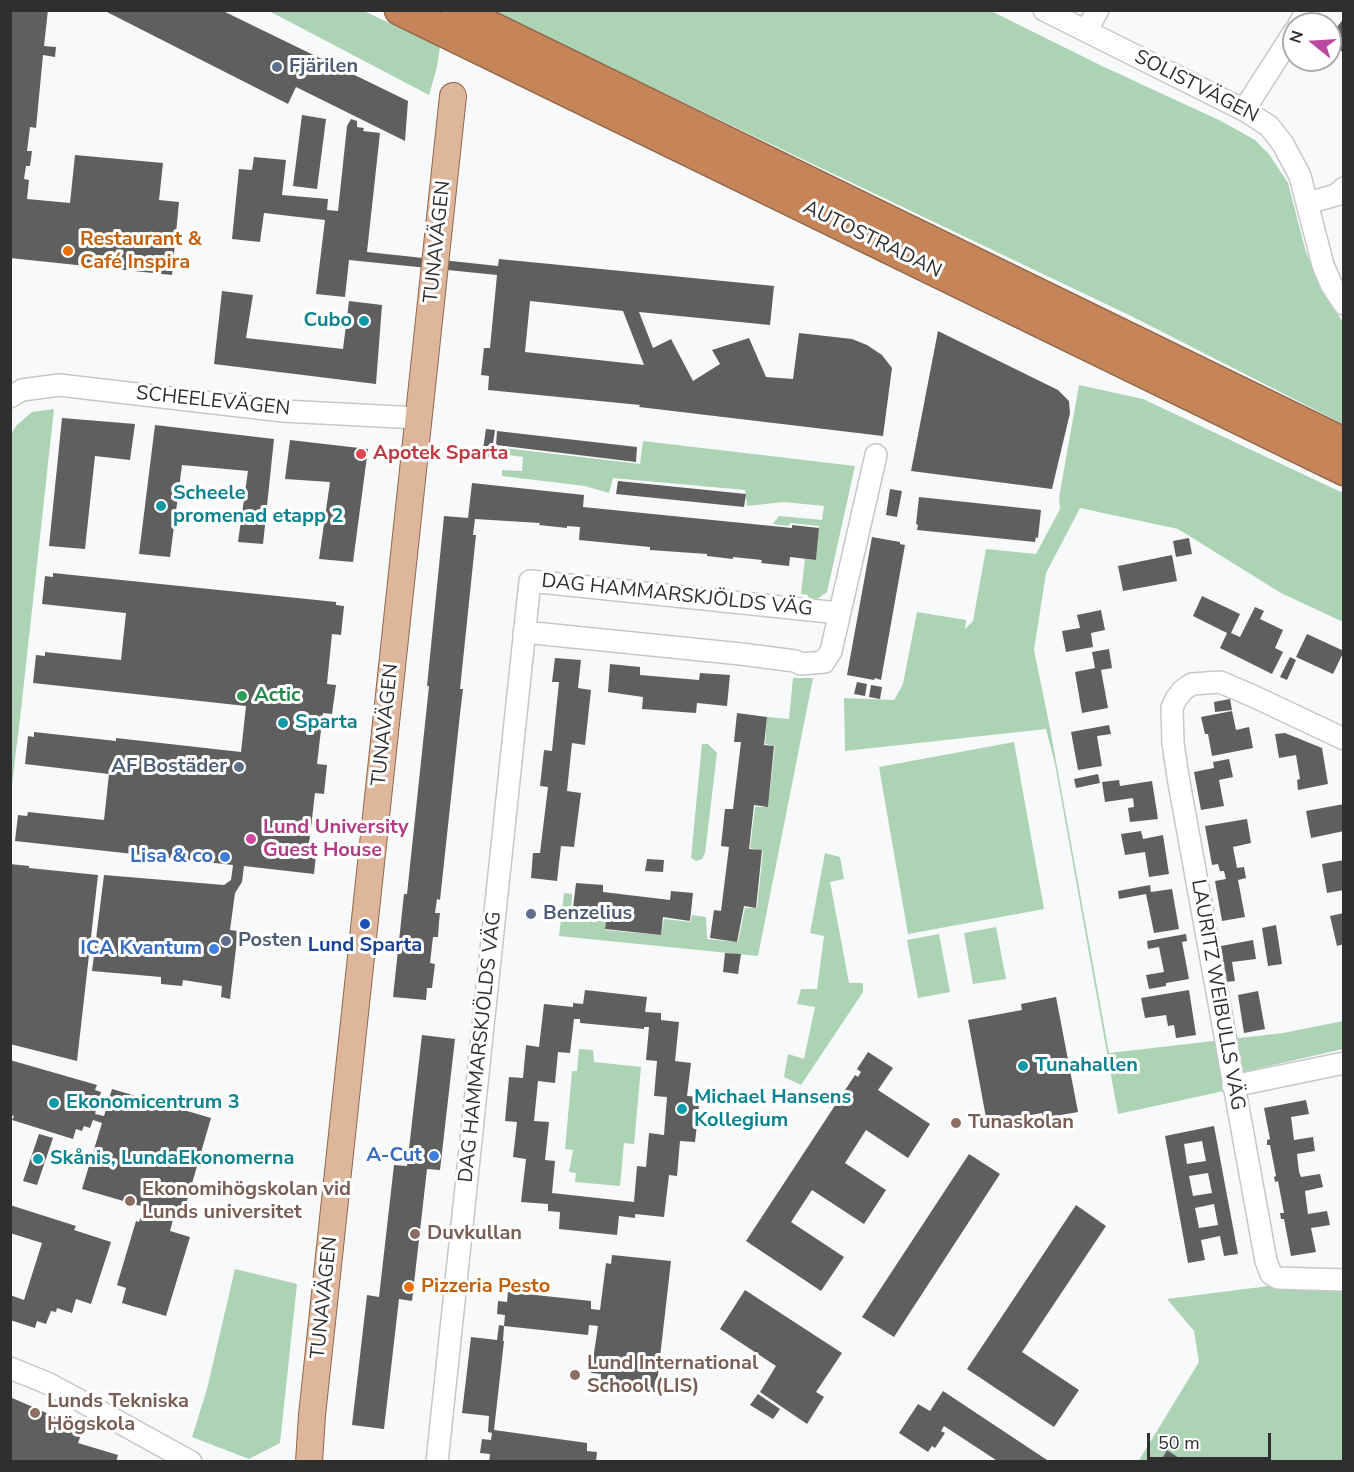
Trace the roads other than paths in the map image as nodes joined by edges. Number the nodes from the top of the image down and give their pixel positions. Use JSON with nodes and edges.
{"nodes":[{"id":1,"x":400,"y":10,"type":"edge"},
{"id":2,"x":1044,"y":10,"type":"edge"},
{"id":3,"x":1098,"y":10,"type":"edge"},
{"id":4,"x":446,"y":19,"type":"edge"},
{"id":5,"x":1086,"y":31,"type":"junction"},
{"id":6,"x":497,"y":45,"type":"junction"},
{"id":7,"x":1282,"y":51,"type":"edge"},
{"id":8,"x":453,"y":96,"type":"dead end"},
{"id":9,"x":1244,"y":110,"type":"junction"},
{"id":10,"x":1344,"y":188,"type":"edge"},
{"id":11,"x":1308,"y":203,"type":"junction"},
{"id":12,"x":1344,"y":304,"type":"edge"},
{"id":13,"x":10,"y":397,"type":"edge"},
{"id":14,"x":418,"y":418,"type":"junction"},
{"id":15,"x":1344,"y":442,"type":"edge"},
{"id":16,"x":876,"y":455,"type":"dead end"},
{"id":17,"x":1344,"y":470,"type":"edge"},
{"id":18,"x":839,"y":613,"type":"junction"},
{"id":19,"x":525,"y":632,"type":"junction"},
{"id":20,"x":1344,"y":740,"type":"edge"},
{"id":21,"x":1344,"y":1063,"type":"edge"},
{"id":22,"x":1233,"y":1086,"type":"junction"},
{"id":23,"x":1344,"y":1280,"type":"edge"},
{"id":24,"x":10,"y":1368,"type":"edge"},
{"id":25,"x":191,"y":1461,"type":"edge"},
{"id":26,"x":309,"y":1461,"type":"edge"},
{"id":27,"x":437,"y":1461,"type":"edge"}],
"edges":[{"from":1,"to":4,"type":"highway","name":"AUTOSTRADAN"},
{"from":2,"to":5,"type":"street","name":"SOLISTVÄGEN"},
{"from":3,"to":5,"type":"street"},
{"from":4,"to":6,"type":"highway","name":"AUTOSTRADAN"},
{"from":5,"to":9,"type":"street","name":"SOLISTVÄGEN"},
{"from":6,"to":15,"type":"highway","name":"AUTOSTRADAN"},
{"from":6,"to":17,"type":"highway","name":"AUTOSTRADAN"},
{"from":7,"to":9,"type":"street"},
{"from":8,"to":14,"type":"main road","name":"TUNAVÄGEN"},
{"from":9,"to":11,"type":"street","name":"SOLISTVÄGEN"},
{"from":10,"to":11,"type":"street"},
{"from":11,"to":12,"type":"street","name":"SOLISTVÄGEN"},
{"from":13,"to":14,"type":"street","name":"SCHEELEVÄGEN"},
{"from":14,"to":26,"type":"main road","name":"TUNAVÄGEN"},
{"from":16,"to":18,"type":"street","name":"DAG HAMMARSKJÖLDS VÄG"},
{"from":18,"to":19,"type":"street","name":"DAG HAMMARSKJÖLDS VÄG"},
{"from":18,"to":19,"type":"street","name":"DAG HAMMARSKJÖLDS VÄG"},
{"from":19,"to":27,"type":"street","name":"DAG HAMMARSKJÖLDS VÄG"},
{"from":20,"to":22,"type":"street","name":"LAURITZ WEIBULLS VÄG"},
{"from":21,"to":22,"type":"street"},
{"from":22,"to":23,"type":"street","name":"LAURITZ WEIBULLS VÄG"},
{"from":24,"to":25,"type":"street"}]}
